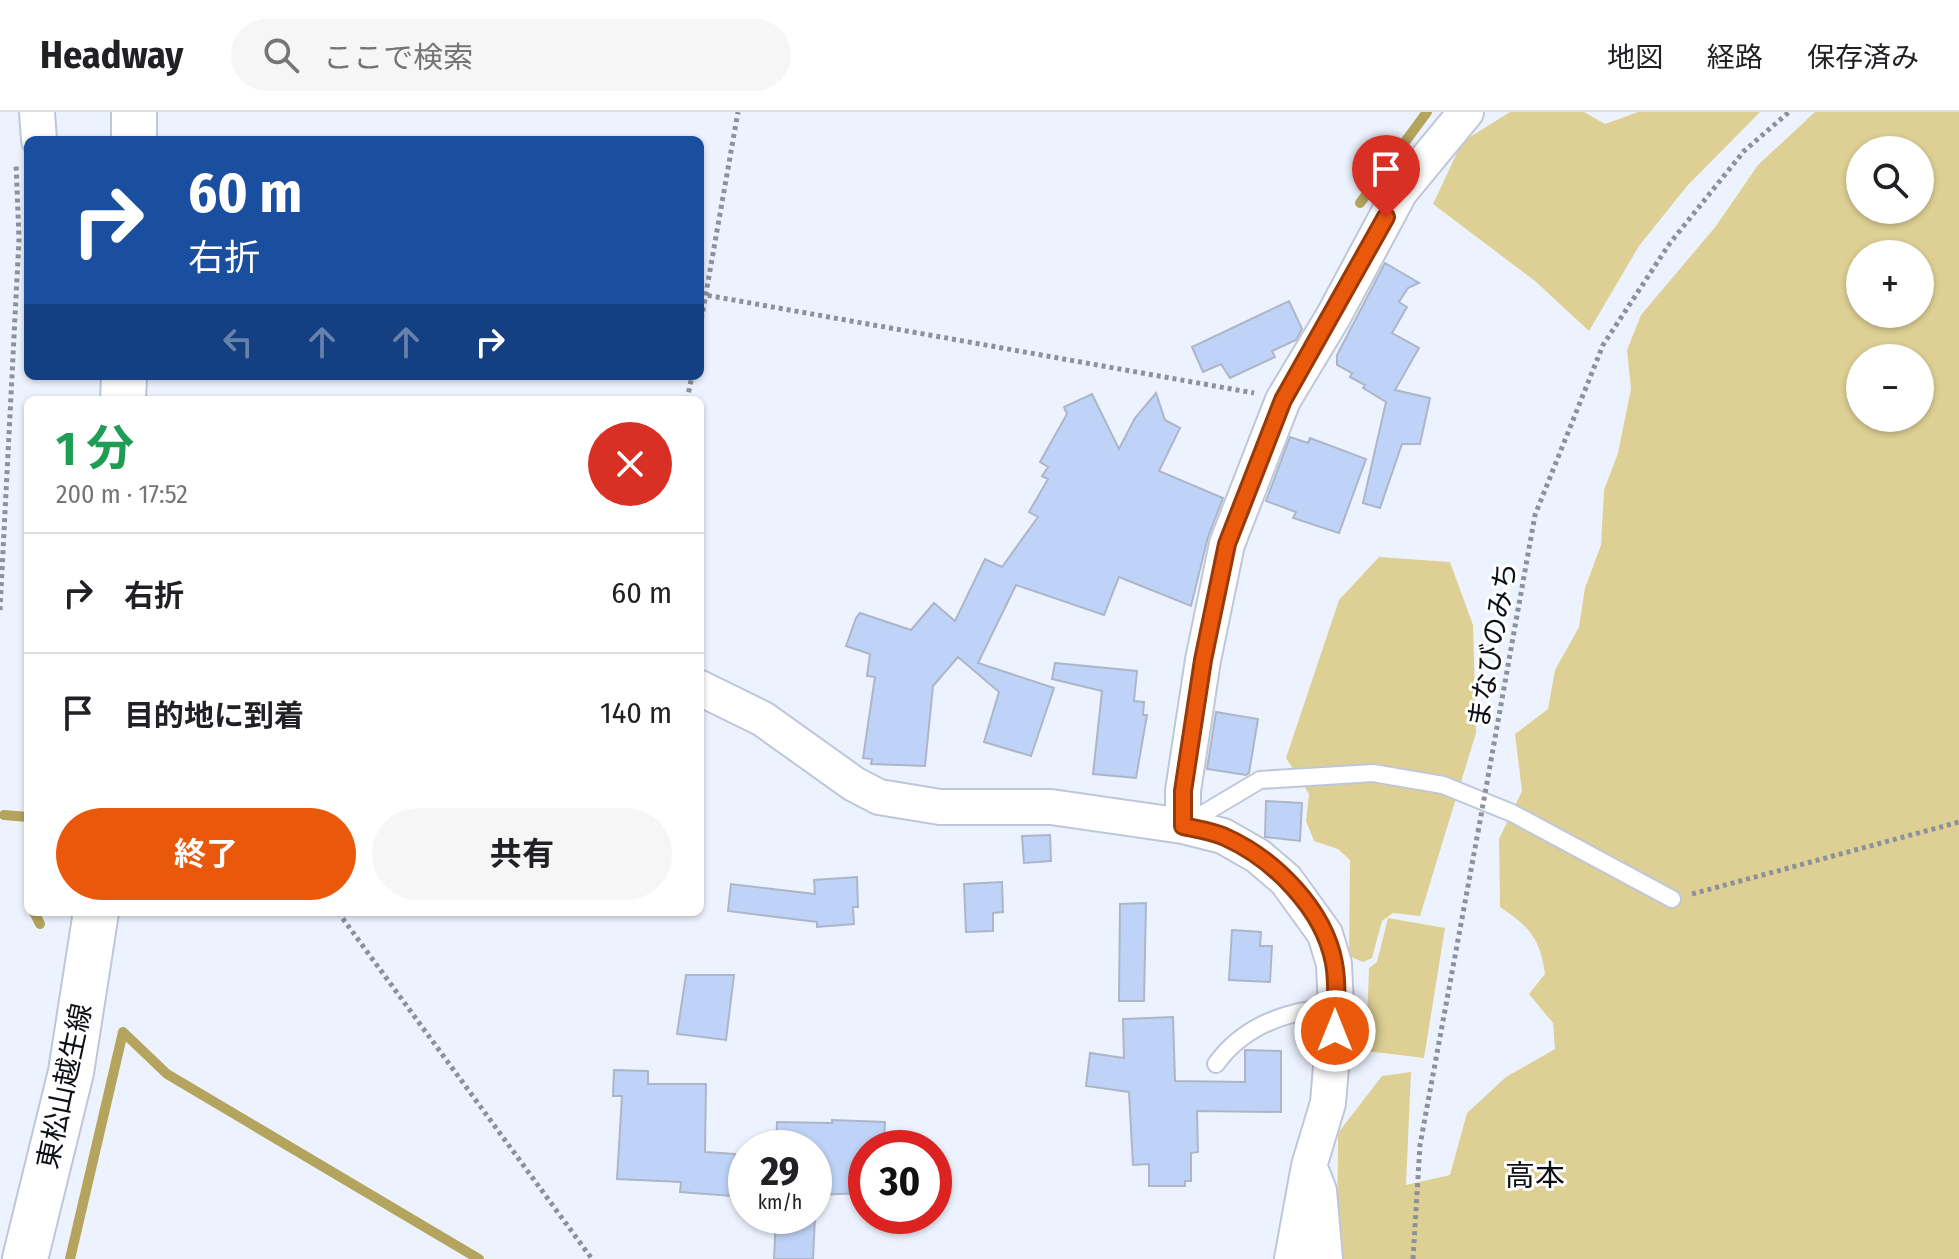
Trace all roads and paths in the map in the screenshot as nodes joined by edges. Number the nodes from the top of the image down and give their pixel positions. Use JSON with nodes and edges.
{"nodes":[{"id":1,"x":37,"y":112,"type":"edge"},
{"id":2,"x":134,"y":112,"type":"edge"},
{"id":3,"x":738,"y":112,"type":"edge"},
{"id":4,"x":1466,"y":112,"type":"edge"},
{"id":5,"x":1789,"y":112,"type":"edge"},
{"id":6,"x":31,"y":136,"type":"edge"},
{"id":7,"x":134,"y":136,"type":"edge"},
{"id":8,"x":24,"y":183,"type":"edge"},
{"id":9,"x":704,"y":289,"type":"edge"},
{"id":10,"x":704,"y":294,"type":"edge"},
{"id":11,"x":1283,"y":400,"type":"junction"},
{"id":12,"x":0,"y":610,"type":"edge"},
{"id":13,"x":704,"y":690,"type":"edge"},
{"id":14,"x":1959,"y":822,"type":"edge"},
{"id":15,"x":1183,"y":826,"type":"junction"},
{"id":16,"x":1672,"y":899,"type":"joint"},
{"id":17,"x":95,"y":916,"type":"edge"},
{"id":18,"x":341,"y":916,"type":"edge"},
{"id":19,"x":1336,"y":1007,"type":"junction"},
{"id":20,"x":1216,"y":1064,"type":"dead end"},
{"id":21,"x":1309,"y":1166,"type":"junction"},
{"id":22,"x":25,"y":1259,"type":"edge"},
{"id":23,"x":592,"y":1259,"type":"edge"},
{"id":24,"x":1292,"y":1259,"type":"edge"},
{"id":25,"x":1325,"y":1259,"type":"edge"},
{"id":26,"x":1413,"y":1259,"type":"edge"}],
"edges":[{"from":1,"to":6,"type":"street"},
{"from":2,"to":7,"type":"main road"},
{"from":3,"to":9,"type":"path"},
{"from":4,"to":11,"type":"street"},
{"from":5,"to":26,"type":"path","name":"まなびのみち","bridge":true},
{"from":8,"to":12,"type":"path"},
{"from":10,"to":11,"type":"path"},
{"from":11,"to":15,"type":"street"},
{"from":13,"to":15,"type":"street"},
{"from":14,"to":16,"type":"path"},
{"from":15,"to":16,"type":"lane"},
{"from":15,"to":19,"type":"street"},
{"from":17,"to":22,"type":"main road","name":"東松山越生線"},
{"from":18,"to":23,"type":"path"},
{"from":19,"to":20,"type":"lane"},
{"from":19,"to":21,"type":"street"},
{"from":21,"to":24,"type":"street"},
{"from":21,"to":25,"type":"street"}]}
